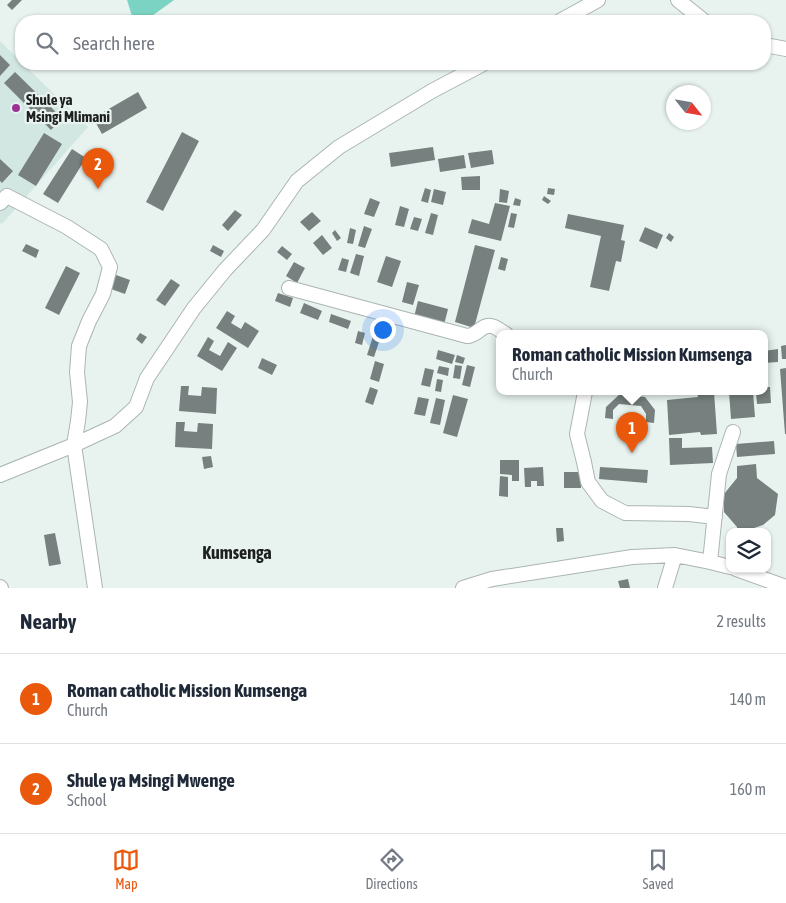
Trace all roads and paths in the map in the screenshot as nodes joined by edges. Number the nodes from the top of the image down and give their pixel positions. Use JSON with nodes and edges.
{"nodes":[{"id":1,"x":598,"y":0,"type":"edge"},
{"id":2,"x":678,"y":0,"type":"edge"},
{"id":3,"x":571,"y":15,"type":"edge"},
{"id":4,"x":697,"y":15,"type":"edge"},
{"id":5,"x":771,"y":46,"type":"edge"},
{"id":6,"x":786,"y":49,"type":"edge"},
{"id":7,"x":472,"y":70,"type":"edge"},
{"id":8,"x":0,"y":203,"type":"edge"},
{"id":9,"x":289,"y":288,"type":"dead end"},
{"id":10,"x":498,"y":330,"type":"edge"},
{"id":11,"x":584,"y":395,"type":"edge"},
{"id":12,"x":732,"y":432,"type":"dead end"},
{"id":13,"x":74,"y":445,"type":"junction"},
{"id":14,"x":0,"y":476,"type":"edge"},
{"id":15,"x":715,"y":517,"type":"junction"},
{"id":16,"x":675,"y":556,"type":"junction"},
{"id":17,"x":710,"y":562,"type":"junction"},
{"id":18,"x":726,"y":566,"type":"edge"},
{"id":19,"x":748,"y":573,"type":"edge"},
{"id":20,"x":786,"y":586,"type":"edge"},
{"id":21,"x":95,"y":588,"type":"edge"},
{"id":22,"x":463,"y":588,"type":"edge"},
{"id":23,"x":665,"y":588,"type":"edge"}],
"edges":[{"from":1,"to":3,"type":"street"},
{"from":2,"to":4,"type":"street"},
{"from":5,"to":6,"type":"street"},
{"from":7,"to":13,"type":"street"},
{"from":8,"to":13,"type":"street"},
{"from":9,"to":10,"type":"street"},
{"from":11,"to":15,"type":"street"},
{"from":12,"to":15,"type":"street"},
{"from":13,"to":14,"type":"street"},
{"from":13,"to":21,"type":"street"},
{"from":15,"to":17,"type":"street"},
{"from":16,"to":17,"type":"street"},
{"from":16,"to":22,"type":"street"},
{"from":16,"to":23,"type":"street"},
{"from":17,"to":18,"type":"street"},
{"from":19,"to":20,"type":"street"}]}
